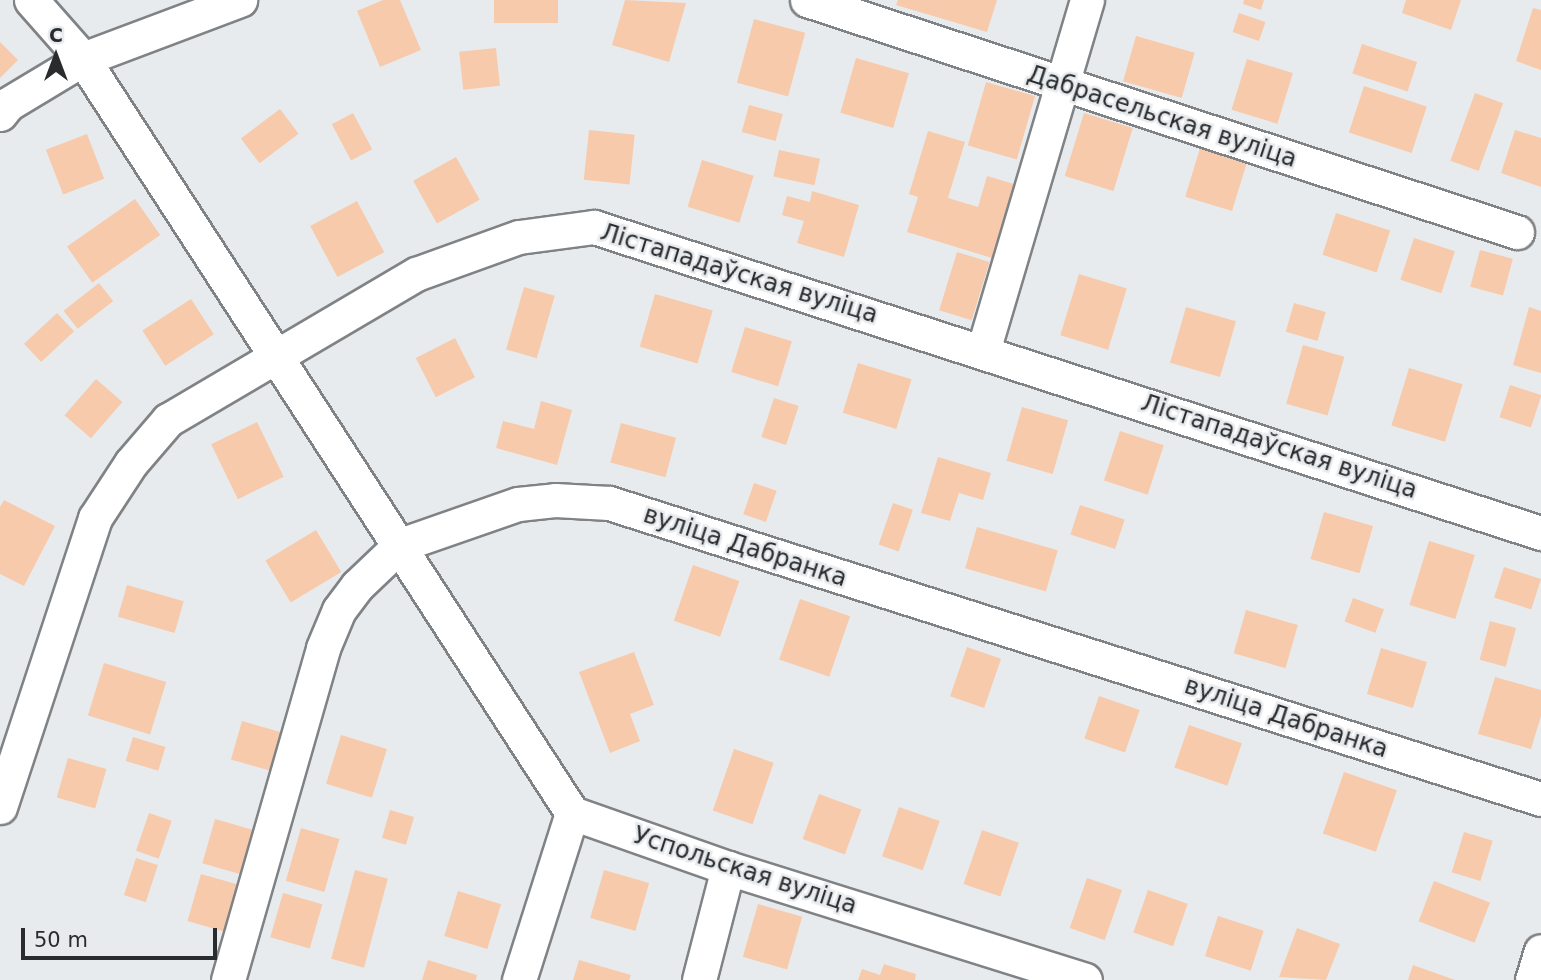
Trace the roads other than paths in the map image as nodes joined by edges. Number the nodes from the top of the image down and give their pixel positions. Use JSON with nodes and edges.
{"nodes":[{"id":1,"x":31,"y":0,"type":"edge"},
{"id":2,"x":240,"y":0,"type":"edge"},
{"id":3,"x":807,"y":0,"type":"edge"},
{"id":4,"x":1087,"y":0,"type":"edge"},
{"id":5,"x":83,"y":59,"type":"junction"},
{"id":6,"x":1063,"y":85,"type":"junction"},
{"id":7,"x":0,"y":114,"type":"edge"},
{"id":8,"x":1517,"y":232,"type":"dead end"},
{"id":9,"x":983,"y":351,"type":"junction"},
{"id":10,"x":276,"y":354,"type":"junction"},
{"id":11,"x":1541,"y":533,"type":"edge"},
{"id":12,"x":400,"y":545,"type":"junction"},
{"id":13,"x":1541,"y":799,"type":"edge"},
{"id":14,"x":0,"y":807,"type":"edge"},
{"id":15,"x":572,"y":813,"type":"junction"},
{"id":16,"x":728,"y":868,"type":"junction"},
{"id":17,"x":1541,"y":951,"type":"edge"},
{"id":18,"x":228,"y":980,"type":"edge"},
{"id":19,"x":519,"y":980,"type":"edge"},
{"id":20,"x":699,"y":980,"type":"edge"},
{"id":21,"x":1085,"y":980,"type":"edge"},
{"id":22,"x":1532,"y":980,"type":"edge"}],
"edges":[{"from":1,"to":5,"type":"street"},
{"from":2,"to":5,"type":"street"},
{"from":3,"to":6,"type":"street","name":"Дабрасельская вуліца"},
{"from":4,"to":6,"type":"street"},
{"from":5,"to":7,"type":"street"},
{"from":5,"to":10,"type":"street"},
{"from":6,"to":8,"type":"street","name":"Дабрасельская вуліца"},
{"from":6,"to":9,"type":"street"},
{"from":9,"to":10,"type":"street","name":"Лістападаўская вуліца"},
{"from":9,"to":11,"type":"street","name":"Лістападаўская вуліца"},
{"from":10,"to":12,"type":"street"},
{"from":10,"to":14,"type":"street","name":"Лістападаўская вуліца"},
{"from":12,"to":13,"type":"street","name":"вуліца Дабранка"},
{"from":12,"to":15,"type":"street"},
{"from":12,"to":18,"type":"street","name":"вуліца Дабранка"},
{"from":15,"to":16,"type":"street","name":"Успольская вуліца"},
{"from":15,"to":19,"type":"street"},
{"from":16,"to":20,"type":"street"},
{"from":16,"to":21,"type":"street","name":"Успольская вуліца"},
{"from":17,"to":22,"type":"street"}]}
